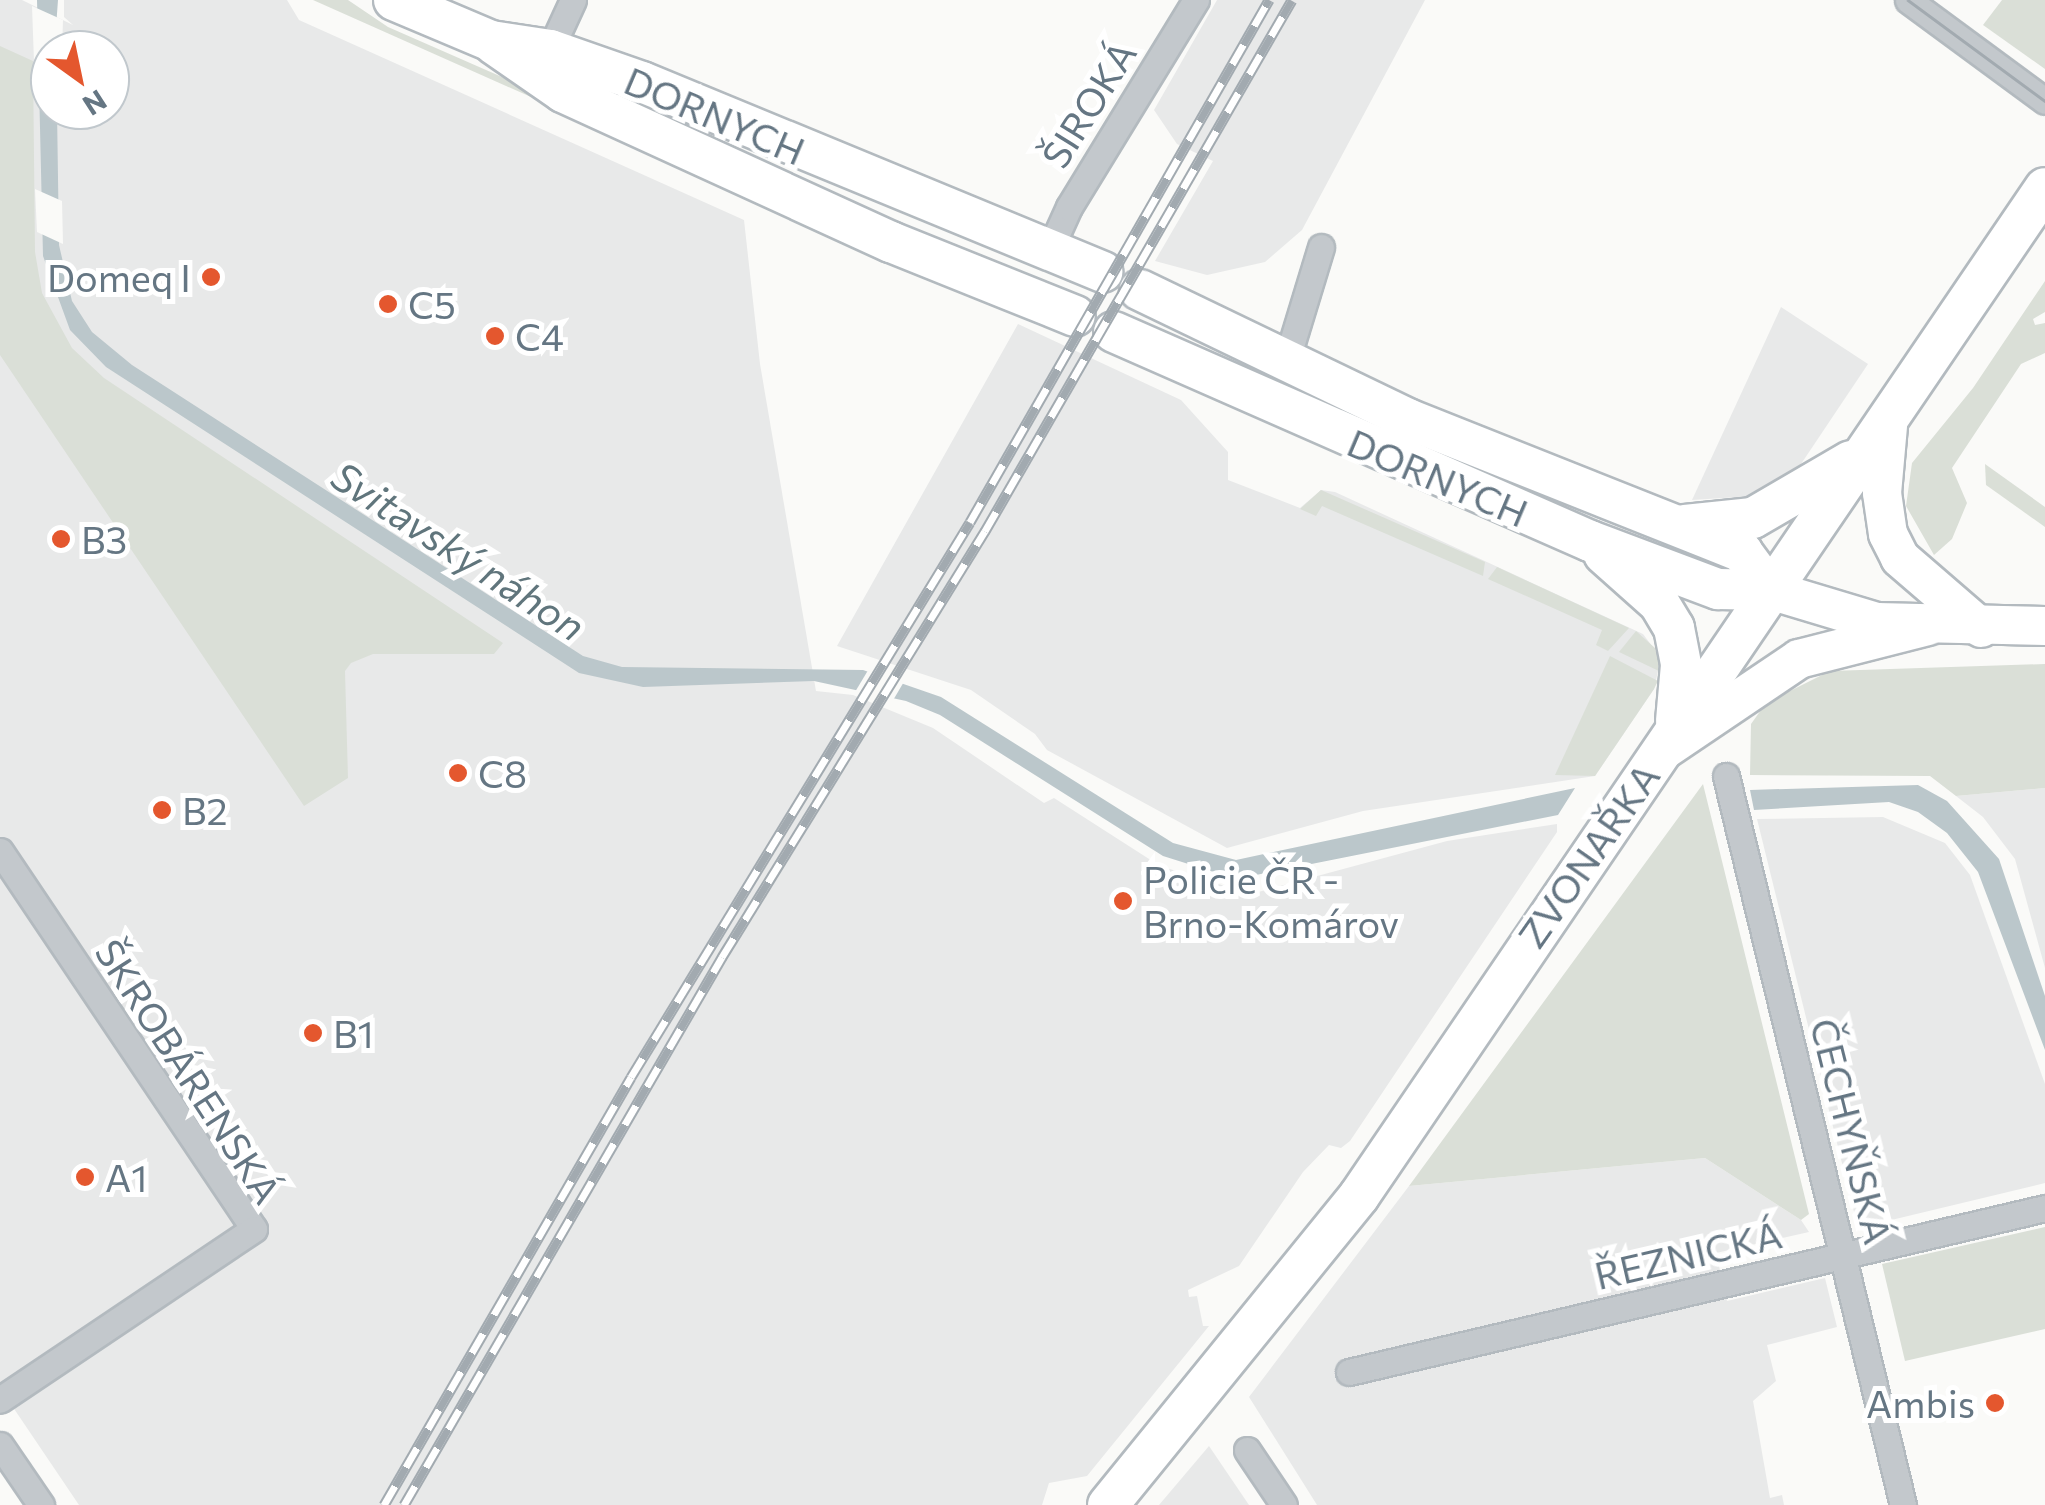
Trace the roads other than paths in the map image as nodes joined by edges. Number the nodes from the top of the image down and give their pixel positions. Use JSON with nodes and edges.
{"nodes":[{"id":1,"x":394,"y":0,"type":"edge"},
{"id":2,"x":573,"y":0,"type":"edge"},
{"id":3,"x":1196,"y":0,"type":"edge"},
{"id":4,"x":1908,"y":0,"type":"edge"},
{"id":5,"x":492,"y":42,"type":"junction"},
{"id":6,"x":550,"y":50,"type":"junction"},
{"id":7,"x":2045,"y":100,"type":"edge"},
{"id":8,"x":2045,"y":188,"type":"edge"},
{"id":9,"x":2030,"y":228,"type":"edge"},
{"id":10,"x":1321,"y":247,"type":"dead end"},
{"id":11,"x":1050,"y":249,"type":"junction"},
{"id":12,"x":1102,"y":272,"type":"dead end"},
{"id":13,"x":1140,"y":290,"type":"dead end"},
{"id":14,"x":1074,"y":316,"type":"dead end"},
{"id":15,"x":1114,"y":332,"type":"dead end"},
{"id":16,"x":1287,"y":359,"type":"junction"},
{"id":17,"x":1882,"y":436,"type":"junction"},
{"id":18,"x":1668,"y":525,"type":"junction"},
{"id":19,"x":1590,"y":542,"type":"junction"},
{"id":20,"x":1770,"y":590,"type":"junction"},
{"id":21,"x":1928,"y":626,"type":"junction"},
{"id":22,"x":2045,"y":626,"type":"edge"},
{"id":23,"x":1981,"y":628,"type":"junction"},
{"id":24,"x":1667,"y":742,"type":"junction"},
{"id":25,"x":1726,"y":776,"type":"dead end"},
{"id":26,"x":0,"y":851,"type":"edge"},
{"id":27,"x":2045,"y":1208,"type":"edge"},
{"id":28,"x":1844,"y":1257,"type":"junction"},
{"id":29,"x":1349,"y":1372,"type":"dead end"},
{"id":30,"x":0,"y":1400,"type":"edge"},
{"id":31,"x":0,"y":1444,"type":"edge"},
{"id":32,"x":1247,"y":1450,"type":"dead end"},
{"id":33,"x":41,"y":1505,"type":"edge"},
{"id":34,"x":1108,"y":1505,"type":"edge"},
{"id":35,"x":1284,"y":1505,"type":"edge"},
{"id":36,"x":1903,"y":1505,"type":"edge"}],
"edges":[{"from":1,"to":5,"type":"main road","name":"DORNYCH"},
{"from":2,"to":6,"type":"street"},
{"from":3,"to":11,"type":"street","name":"ŠIROKÁ"},
{"from":4,"to":7,"type":"street"},
{"from":5,"to":6,"type":"main road","name":"DORNYCH"},
{"from":5,"to":14,"type":"main road","name":"DORNYCH"},
{"from":6,"to":11,"type":"main road","name":"DORNYCH"},
{"from":8,"to":9,"type":"main road","name":"ZVONAŘKA"},
{"from":9,"to":17,"type":"main road","name":"ZVONAŘKA"},
{"from":10,"to":16,"type":"street"},
{"from":11,"to":12,"type":"main road","name":"DORNYCH"},
{"from":13,"to":16,"type":"main road","name":"DORNYCH"},
{"from":15,"to":19,"type":"main road","name":"DORNYCH"},
{"from":16,"to":18,"type":"main road","name":"DORNYCH"},
{"from":17,"to":18,"type":"main road"},
{"from":17,"to":20,"type":"main road","name":"ZVONAŘKA"},
{"from":17,"to":23,"type":"main road"},
{"from":18,"to":20,"type":"main road","name":"DORNYCH"},
{"from":19,"to":20,"type":"main road","name":"DORNYCH"},
{"from":19,"to":24,"type":"main road"},
{"from":20,"to":21,"type":"main road","name":"DORNYCH"},
{"from":20,"to":24,"type":"main road","name":"ZVONAŘKA"},
{"from":21,"to":23,"type":"main road","name":"DORNYCH"},
{"from":21,"to":24,"type":"main road"},
{"from":22,"to":23,"type":"main road","name":"DORNYCH"},
{"from":24,"to":34,"type":"main road","name":"ZVONAŘKA"},
{"from":25,"to":28,"type":"street","name":"ČECHYŇSKÁ"},
{"from":26,"to":30,"type":"street","name":"ŠKROBÁRENSKÁ"},
{"from":27,"to":28,"type":"street","name":"ŘEZNICKÁ"},
{"from":28,"to":29,"type":"street","name":"ŘEZNICKÁ"},
{"from":28,"to":36,"type":"street","name":"ČECHYŇSKÁ"},
{"from":31,"to":33,"type":"street"},
{"from":32,"to":35,"type":"street"}]}
